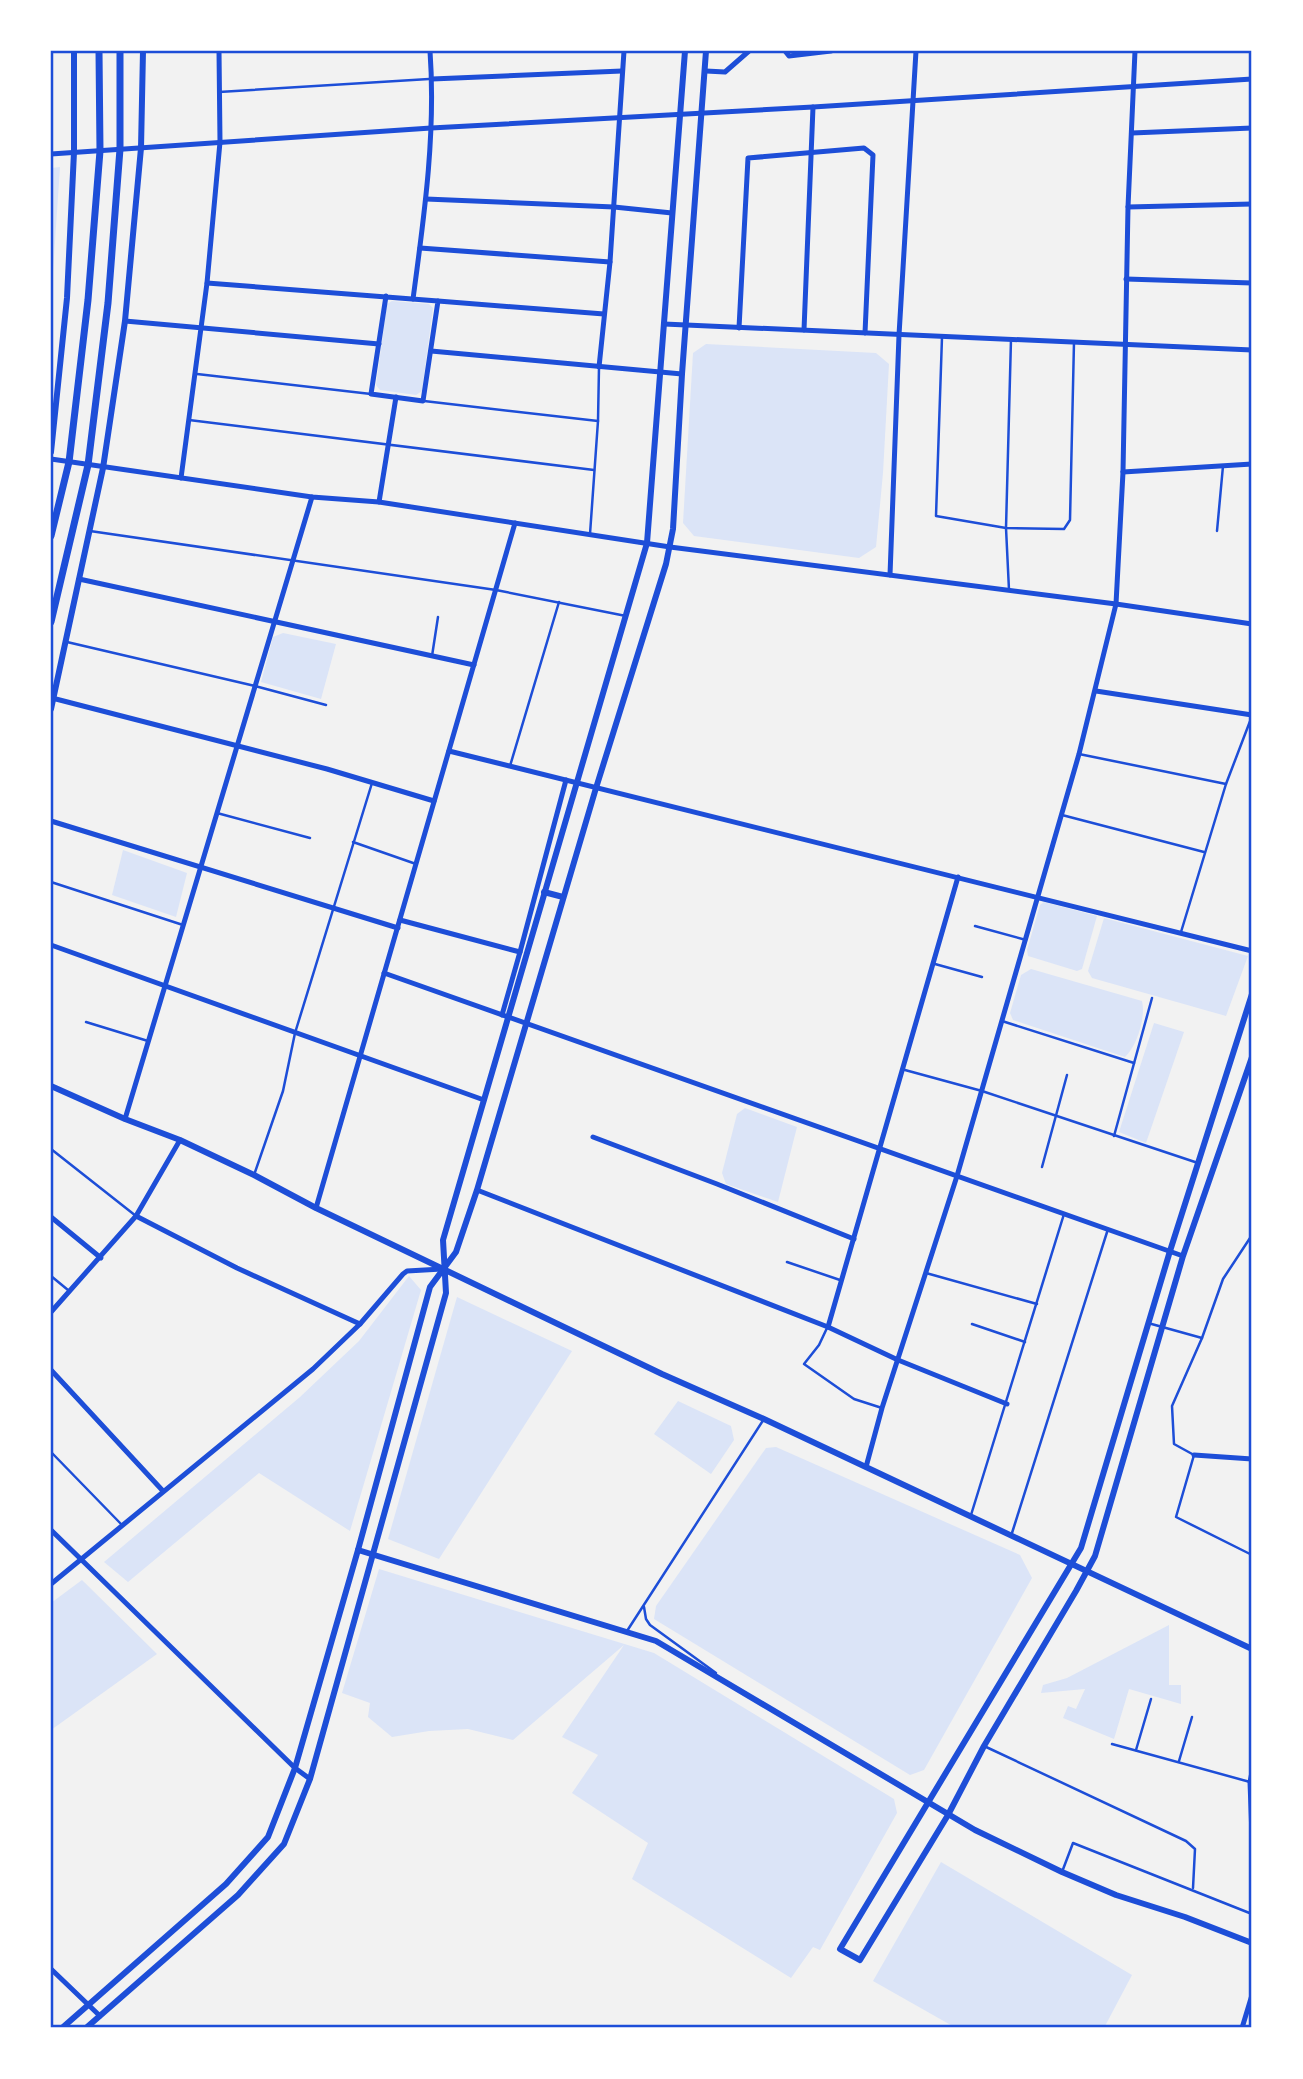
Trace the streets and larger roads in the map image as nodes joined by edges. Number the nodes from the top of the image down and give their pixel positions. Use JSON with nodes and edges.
{"nodes":[{"id":1,"x":74,"y":51,"type":"edge"},
{"id":2,"x":99,"y":51,"type":"edge"},
{"id":3,"x":120,"y":51,"type":"edge"},
{"id":4,"x":143,"y":51,"type":"edge"},
{"id":5,"x":219,"y":51,"type":"edge"},
{"id":6,"x":430,"y":51,"type":"edge"},
{"id":7,"x":624,"y":51,"type":"edge"},
{"id":8,"x":685,"y":51,"type":"edge"},
{"id":9,"x":706,"y":51,"type":"edge"},
{"id":10,"x":749,"y":51,"type":"edge"},
{"id":11,"x":785,"y":51,"type":"edge"},
{"id":12,"x":831,"y":51,"type":"edge"},
{"id":13,"x":915,"y":51,"type":"edge"},
{"id":14,"x":1135,"y":51,"type":"edge"},
{"id":15,"x":622,"y":71,"type":"junction"},
{"id":16,"x":706,"y":71,"type":"junction"},
{"id":17,"x":432,"y":79,"type":"junction"},
{"id":18,"x":1252,"y":79,"type":"edge"},
{"id":19,"x":1134,"y":85,"type":"junction"},
{"id":20,"x":914,"y":100,"type":"junction"},
{"id":21,"x":813,"y":107,"type":"junction"},
{"id":22,"x":702,"y":113,"type":"junction"},
{"id":23,"x":680,"y":114,"type":"junction"},
{"id":24,"x":619,"y":118,"type":"junction"},
{"id":25,"x":431,"y":128,"type":"junction"},
{"id":26,"x":1252,"y":128,"type":"edge"},
{"id":27,"x":1132,"y":133,"type":"junction"},
{"id":28,"x":220,"y":142,"type":"junction"},
{"id":29,"x":142,"y":148,"type":"junction"},
{"id":30,"x":120,"y":149,"type":"junction"},
{"id":31,"x":100,"y":151,"type":"junction"},
{"id":32,"x":74,"y":152,"type":"junction"},
{"id":33,"x":813,"y":153,"type":"junction"},
{"id":34,"x":51,"y":154,"type":"edge"},
{"id":35,"x":426,"y":199,"type":"junction"},
{"id":36,"x":1252,"y":204,"type":"edge"},
{"id":37,"x":614,"y":207,"type":"junction"},
{"id":38,"x":1128,"y":207,"type":"junction"},
{"id":39,"x":672,"y":213,"type":"junction"},
{"id":40,"x":419,"y":248,"type":"junction"},
{"id":41,"x":610,"y":262,"type":"junction"},
{"id":42,"x":1126,"y":279,"type":"junction"},
{"id":43,"x":1252,"y":283,"type":"edge"},
{"id":44,"x":207,"y":284,"type":"junction"},
{"id":45,"x":386,"y":296,"type":"junction"},
{"id":46,"x":413,"y":299,"type":"junction"},
{"id":47,"x":438,"y":301,"type":"junction"},
{"id":48,"x":604,"y":314,"type":"junction"},
{"id":49,"x":125,"y":321,"type":"junction"},
{"id":50,"x":664,"y":324,"type":"junction"},
{"id":51,"x":686,"y":325,"type":"junction"},
{"id":52,"x":201,"y":328,"type":"junction"},
{"id":53,"x":739,"y":328,"type":"junction"},
{"id":54,"x":804,"y":330,"type":"junction"},
{"id":55,"x":865,"y":333,"type":"junction"},
{"id":56,"x":899,"y":334,"type":"junction"},
{"id":57,"x":379,"y":344,"type":"junction"},
{"id":58,"x":1124,"y":344,"type":"junction"},
{"id":59,"x":1252,"y":350,"type":"edge"},
{"id":60,"x":431,"y":351,"type":"junction"},
{"id":61,"x":598,"y":367,"type":"junction"},
{"id":62,"x":660,"y":372,"type":"junction"},
{"id":63,"x":682,"y":374,"type":"junction"},
{"id":64,"x":396,"y":397,"type":"junction"},
{"id":65,"x":51,"y":452,"type":"edge"},
{"id":66,"x":51,"y":458,"type":"edge"},
{"id":67,"x":69,"y":462,"type":"junction"},
{"id":68,"x":1252,"y":464,"type":"edge"},
{"id":69,"x":88,"y":465,"type":"junction"},
{"id":70,"x":103,"y":468,"type":"junction"},
{"id":71,"x":1123,"y":472,"type":"junction"},
{"id":72,"x":181,"y":478,"type":"junction"},
{"id":73,"x":312,"y":497,"type":"junction"},
{"id":74,"x":379,"y":502,"type":"junction"},
{"id":75,"x":515,"y":523,"type":"junction"},
{"id":76,"x":51,"y":537,"type":"edge"},
{"id":77,"x":647,"y":542,"type":"junction"},
{"id":78,"x":670,"y":547,"type":"junction"},
{"id":79,"x":890,"y":575,"type":"junction"},
{"id":80,"x":79,"y":579,"type":"junction"},
{"id":81,"x":1116,"y":604,"type":"junction"},
{"id":82,"x":275,"y":621,"type":"junction"},
{"id":83,"x":51,"y":622,"type":"edge"},
{"id":84,"x":1252,"y":624,"type":"edge"},
{"id":85,"x":474,"y":665,"type":"junction"},
{"id":86,"x":1096,"y":691,"type":"junction"},
{"id":87,"x":53,"y":698,"type":"edge"},
{"id":88,"x":51,"y":709,"type":"edge"},
{"id":89,"x":1252,"y":716,"type":"edge"},
{"id":90,"x":237,"y":746,"type":"junction"},
{"id":91,"x":449,"y":751,"type":"junction"},
{"id":92,"x":566,"y":780,"type":"junction"},
{"id":93,"x":576,"y":783,"type":"junction"},
{"id":94,"x":596,"y":788,"type":"junction"},
{"id":95,"x":434,"y":802,"type":"junction"},
{"id":96,"x":51,"y":821,"type":"edge"},
{"id":97,"x":201,"y":868,"type":"junction"},
{"id":98,"x":958,"y":877,"type":"junction"},
{"id":99,"x":544,"y":892,"type":"junction"},
{"id":100,"x":564,"y":897,"type":"junction"},
{"id":101,"x":1038,"y":897,"type":"junction"},
{"id":102,"x":400,"y":920,"type":"junction"},
{"id":103,"x":398,"y":928,"type":"junction"},
{"id":104,"x":51,"y":945,"type":"edge"},
{"id":105,"x":1252,"y":951,"type":"edge"},
{"id":106,"x":520,"y":952,"type":"junction"},
{"id":107,"x":384,"y":973,"type":"junction"},
{"id":108,"x":164,"y":987,"type":"junction"},
{"id":109,"x":1252,"y":994,"type":"edge"},
{"id":110,"x":1251,"y":1004,"type":"edge"},
{"id":111,"x":505,"y":1016,"type":"junction"},
{"id":112,"x":526,"y":1023,"type":"junction"},
{"id":113,"x":360,"y":1057,"type":"junction"},
{"id":114,"x":1252,"y":1057,"type":"edge"},
{"id":115,"x":51,"y":1086,"type":"edge"},
{"id":116,"x":484,"y":1100,"type":"junction"},
{"id":117,"x":125,"y":1119,"type":"junction"},
{"id":118,"x":593,"y":1137,"type":"dead end"},
{"id":119,"x":180,"y":1140,"type":"junction"},
{"id":120,"x":880,"y":1149,"type":"junction"},
{"id":121,"x":957,"y":1176,"type":"junction"},
{"id":122,"x":477,"y":1190,"type":"junction"},
{"id":123,"x":316,"y":1208,"type":"junction"},
{"id":124,"x":136,"y":1216,"type":"junction"},
{"id":125,"x":51,"y":1217,"type":"edge"},
{"id":126,"x":854,"y":1240,"type":"junction"},
{"id":127,"x":1170,"y":1251,"type":"junction"},
{"id":128,"x":1183,"y":1256,"type":"junction"},
{"id":129,"x":101,"y":1258,"type":"junction"},
{"id":130,"x":445,"y":1269,"type":"junction"},
{"id":131,"x":51,"y":1312,"type":"edge"},
{"id":132,"x":360,"y":1324,"type":"junction"},
{"id":133,"x":828,"y":1327,"type":"junction"},
{"id":134,"x":898,"y":1360,"type":"junction"},
{"id":135,"x":51,"y":1370,"type":"edge"},
{"id":136,"x":1006,"y":1404,"type":"road end"},
{"id":137,"x":1194,"y":1455,"type":"road end"},
{"id":138,"x":1252,"y":1459,"type":"edge"},
{"id":139,"x":866,"y":1467,"type":"junction"},
{"id":140,"x":163,"y":1491,"type":"junction"},
{"id":141,"x":51,"y":1530,"type":"edge"},
{"id":142,"x":358,"y":1550,"type":"junction"},
{"id":143,"x":372,"y":1554,"type":"junction"},
{"id":144,"x":81,"y":1560,"type":"junction"},
{"id":145,"x":1071,"y":1563,"type":"junction"},
{"id":146,"x":1087,"y":1570,"type":"junction"},
{"id":147,"x":51,"y":1584,"type":"edge"},
{"id":148,"x":1252,"y":1649,"type":"edge"},
{"id":149,"x":295,"y":1768,"type":"junction"},
{"id":150,"x":1252,"y":1772,"type":"edge"},
{"id":151,"x":310,"y":1779,"type":"junction"},
{"id":152,"x":928,"y":1803,"type":"junction"},
{"id":153,"x":948,"y":1815,"type":"junction"},
{"id":154,"x":1252,"y":1836,"type":"edge"},
{"id":155,"x":1252,"y":1943,"type":"edge"},
{"id":156,"x":51,"y":1969,"type":"edge"},
{"id":157,"x":1252,"y":1995,"type":"edge"},
{"id":158,"x":88,"y":2005,"type":"junction"},
{"id":159,"x":100,"y":2016,"type":"junction"},
{"id":160,"x":62,"y":2028,"type":"edge"},
{"id":161,"x":86,"y":2028,"type":"edge"},
{"id":162,"x":1242,"y":2028,"type":"edge"}],
"edges":[{"from":1,"to":32,"type":"street"},
{"from":2,"to":31,"type":"main road"},
{"from":3,"to":30,"type":"main road"},
{"from":4,"to":29,"type":"street"},
{"from":5,"to":28,"type":"street"},
{"from":6,"to":17,"type":"street"},
{"from":7,"to":15,"type":"street"},
{"from":8,"to":23,"type":"street"},
{"from":9,"to":16,"type":"street"},
{"from":10,"to":16,"type":"street"},
{"from":11,"to":12,"type":"street"},
{"from":13,"to":20,"type":"street"},
{"from":14,"to":19,"type":"street"},
{"from":15,"to":17,"type":"street"},
{"from":15,"to":24,"type":"street"},
{"from":16,"to":22,"type":"street"},
{"from":17,"to":25,"type":"street"},
{"from":18,"to":19,"type":"street"},
{"from":19,"to":20,"type":"street"},
{"from":19,"to":27,"type":"street"},
{"from":20,"to":21,"type":"street"},
{"from":20,"to":56,"type":"street"},
{"from":21,"to":22,"type":"street"},
{"from":21,"to":33,"type":"street"},
{"from":22,"to":23,"type":"street"},
{"from":22,"to":51,"type":"street"},
{"from":23,"to":24,"type":"street"},
{"from":23,"to":39,"type":"street"},
{"from":24,"to":25,"type":"street"},
{"from":24,"to":37,"type":"street"},
{"from":25,"to":28,"type":"street"},
{"from":25,"to":35,"type":"street"},
{"from":26,"to":27,"type":"street"},
{"from":27,"to":38,"type":"street"},
{"from":28,"to":29,"type":"street"},
{"from":28,"to":44,"type":"street"},
{"from":29,"to":30,"type":"street"},
{"from":29,"to":49,"type":"street"},
{"from":30,"to":31,"type":"street"},
{"from":30,"to":69,"type":"main road"},
{"from":31,"to":32,"type":"street"},
{"from":31,"to":67,"type":"main road"},
{"from":32,"to":34,"type":"street"},
{"from":32,"to":65,"type":"street"},
{"from":33,"to":53,"type":"street"},
{"from":33,"to":54,"type":"street"},
{"from":33,"to":55,"type":"street"},
{"from":35,"to":37,"type":"street"},
{"from":35,"to":40,"type":"street"},
{"from":36,"to":38,"type":"street"},
{"from":37,"to":39,"type":"street"},
{"from":37,"to":41,"type":"street"},
{"from":38,"to":42,"type":"street"},
{"from":39,"to":50,"type":"street"},
{"from":40,"to":41,"type":"street"},
{"from":40,"to":46,"type":"street"},
{"from":41,"to":48,"type":"street"},
{"from":42,"to":43,"type":"street"},
{"from":42,"to":58,"type":"street"},
{"from":44,"to":45,"type":"street"},
{"from":44,"to":52,"type":"street"},
{"from":45,"to":46,"type":"street"},
{"from":45,"to":57,"type":"street"},
{"from":46,"to":47,"type":"street"},
{"from":47,"to":48,"type":"street"},
{"from":47,"to":60,"type":"street"},
{"from":48,"to":61,"type":"street"},
{"from":49,"to":52,"type":"street"},
{"from":49,"to":70,"type":"street"},
{"from":50,"to":51,"type":"street"},
{"from":50,"to":62,"type":"street"},
{"from":51,"to":53,"type":"street"},
{"from":51,"to":63,"type":"street"},
{"from":52,"to":57,"type":"street"},
{"from":52,"to":72,"type":"street"},
{"from":53,"to":54,"type":"street"},
{"from":54,"to":55,"type":"street"},
{"from":55,"to":56,"type":"street"},
{"from":56,"to":58,"type":"street"},
{"from":56,"to":79,"type":"street"},
{"from":57,"to":64,"type":"street"},
{"from":58,"to":59,"type":"street"},
{"from":58,"to":71,"type":"street"},
{"from":60,"to":61,"type":"street"},
{"from":60,"to":64,"type":"street"},
{"from":61,"to":62,"type":"street"},
{"from":62,"to":63,"type":"street"},
{"from":62,"to":77,"type":"street"},
{"from":63,"to":78,"type":"street"},
{"from":64,"to":74,"type":"street"},
{"from":66,"to":67,"type":"street"},
{"from":67,"to":69,"type":"street"},
{"from":67,"to":76,"type":"main road"},
{"from":68,"to":71,"type":"street"},
{"from":69,"to":70,"type":"street"},
{"from":69,"to":83,"type":"main road"},
{"from":70,"to":72,"type":"street"},
{"from":70,"to":80,"type":"street"},
{"from":71,"to":81,"type":"street"},
{"from":72,"to":73,"type":"street"},
{"from":73,"to":74,"type":"street"},
{"from":73,"to":82,"type":"street"},
{"from":74,"to":75,"type":"street"},
{"from":75,"to":77,"type":"street"},
{"from":75,"to":85,"type":"street"},
{"from":77,"to":78,"type":"street"},
{"from":77,"to":93,"type":"street"},
{"from":78,"to":79,"type":"street"},
{"from":78,"to":94,"type":"street"},
{"from":79,"to":81,"type":"street"},
{"from":80,"to":82,"type":"street"},
{"from":80,"to":87,"type":"street"},
{"from":81,"to":84,"type":"street"},
{"from":81,"to":86,"type":"street"},
{"from":82,"to":85,"type":"street"},
{"from":82,"to":90,"type":"street"},
{"from":85,"to":91,"type":"street"},
{"from":86,"to":89,"type":"street"},
{"from":86,"to":101,"type":"street"},
{"from":87,"to":88,"type":"street"},
{"from":87,"to":90,"type":"street"},
{"from":90,"to":95,"type":"street"},
{"from":90,"to":97,"type":"street"},
{"from":91,"to":92,"type":"street"},
{"from":91,"to":95,"type":"street"},
{"from":92,"to":93,"type":"street"},
{"from":92,"to":106,"type":"street"},
{"from":93,"to":94,"type":"street"},
{"from":93,"to":99,"type":"street"},
{"from":94,"to":98,"type":"street"},
{"from":94,"to":100,"type":"street"},
{"from":95,"to":102,"type":"street"},
{"from":96,"to":97,"type":"street"},
{"from":97,"to":103,"type":"street"},
{"from":97,"to":108,"type":"street"},
{"from":98,"to":101,"type":"street"},
{"from":98,"to":120,"type":"street"},
{"from":99,"to":100,"type":"street"},
{"from":99,"to":111,"type":"street"},
{"from":100,"to":112,"type":"street"},
{"from":101,"to":105,"type":"street"},
{"from":101,"to":121,"type":"street"},
{"from":102,"to":103,"type":"street"},
{"from":102,"to":106,"type":"street"},
{"from":103,"to":107,"type":"street"},
{"from":104,"to":108,"type":"street"},
{"from":106,"to":111,"type":"street"},
{"from":107,"to":111,"type":"street"},
{"from":107,"to":113,"type":"street"},
{"from":108,"to":113,"type":"street"},
{"from":108,"to":117,"type":"street"},
{"from":109,"to":110,"type":"street"},
{"from":110,"to":127,"type":"street"},
{"from":111,"to":112,"type":"street"},
{"from":111,"to":116,"type":"street"},
{"from":112,"to":120,"type":"street"},
{"from":112,"to":122,"type":"street"},
{"from":113,"to":116,"type":"street"},
{"from":113,"to":123,"type":"street"},
{"from":114,"to":128,"type":"street"},
{"from":115,"to":117,"type":"street"},
{"from":116,"to":130,"type":"street"},
{"from":117,"to":119,"type":"street"},
{"from":118,"to":126,"type":"street"},
{"from":119,"to":123,"type":"street"},
{"from":119,"to":124,"type":"street"},
{"from":120,"to":121,"type":"street"},
{"from":120,"to":126,"type":"street"},
{"from":121,"to":127,"type":"street"},
{"from":121,"to":134,"type":"street"},
{"from":122,"to":130,"type":"street"},
{"from":122,"to":133,"type":"street"},
{"from":123,"to":130,"type":"street"},
{"from":124,"to":129,"type":"street"},
{"from":124,"to":132,"type":"street"},
{"from":125,"to":129,"type":"street"},
{"from":126,"to":133,"type":"street"},
{"from":127,"to":128,"type":"street"},
{"from":127,"to":145,"type":"street"},
{"from":128,"to":146,"type":"street"},
{"from":129,"to":131,"type":"street"},
{"from":130,"to":132,"type":"street"},
{"from":130,"to":139,"type":"street"},
{"from":130,"to":142,"type":"street"},
{"from":130,"to":143,"type":"street"},
{"from":132,"to":140,"type":"street"},
{"from":133,"to":134,"type":"street"},
{"from":134,"to":136,"type":"street"},
{"from":134,"to":139,"type":"street"},
{"from":135,"to":140,"type":"street"},
{"from":137,"to":138,"type":"street"},
{"from":139,"to":145,"type":"street"},
{"from":140,"to":144,"type":"street"},
{"from":141,"to":144,"type":"street"},
{"from":142,"to":143,"type":"street"},
{"from":142,"to":149,"type":"street"},
{"from":143,"to":151,"type":"street"},
{"from":143,"to":152,"type":"street"},
{"from":144,"to":147,"type":"street"},
{"from":144,"to":149,"type":"street"},
{"from":145,"to":146,"type":"street"},
{"from":145,"to":152,"type":"street"},
{"from":146,"to":148,"type":"street"},
{"from":146,"to":153,"type":"street"},
{"from":149,"to":151,"type":"street"},
{"from":149,"to":158,"type":"street"},
{"from":150,"to":154,"type":"street"},
{"from":151,"to":159,"type":"street"},
{"from":152,"to":153,"type":"street"},
{"from":152,"to":153,"type":"street"},
{"from":153,"to":155,"type":"street"},
{"from":156,"to":158,"type":"street"},
{"from":157,"to":162,"type":"street"},
{"from":158,"to":159,"type":"street"},
{"from":158,"to":160,"type":"street"},
{"from":159,"to":161,"type":"street"}]}
